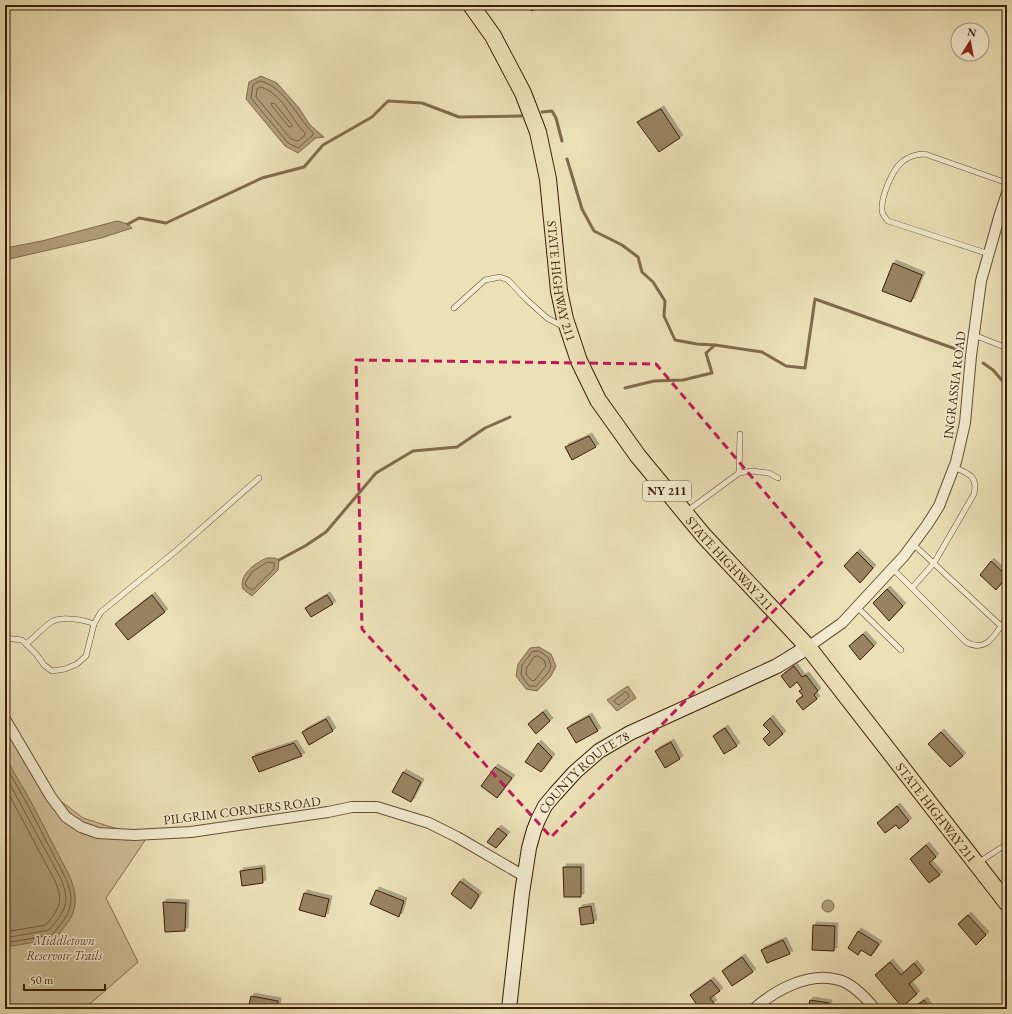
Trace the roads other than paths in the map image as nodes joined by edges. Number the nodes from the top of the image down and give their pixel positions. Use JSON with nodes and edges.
{"nodes":[{"id":1,"x":471,"y":5,"type":"edge"},
{"id":2,"x":1007,"y":182,"type":"edge"},
{"id":3,"x":1007,"y":193,"type":"edge"},
{"id":4,"x":989,"y":254,"type":"junction"},
{"id":5,"x":454,"y":308,"type":"dead end"},
{"id":6,"x":568,"y":329,"type":"junction"},
{"id":7,"x":974,"y":335,"type":"junction"},
{"id":8,"x":1007,"y":348,"type":"edge"},
{"id":9,"x":740,"y":434,"type":"dead end"},
{"id":10,"x":954,"y":467,"type":"junction"},
{"id":11,"x":739,"y":473,"type":"junction"},
{"id":12,"x":259,"y":478,"type":"dead end"},
{"id":13,"x":778,"y":478,"type":"dead end"},
{"id":14,"x":685,"y":513,"type":"junction"},
{"id":15,"x":913,"y":544,"type":"junction"},
{"id":16,"x":934,"y":563,"type":"junction"},
{"id":17,"x":893,"y":569,"type":"junction"},
{"id":18,"x":912,"y":588,"type":"junction"},
{"id":19,"x":857,"y":607,"type":"junction"},
{"id":20,"x":1007,"y":618,"type":"edge"},
{"id":21,"x":94,"y":624,"type":"junction"},
{"id":22,"x":1001,"y":626,"type":"junction"},
{"id":23,"x":5,"y":638,"type":"edge"},
{"id":24,"x":26,"y":644,"type":"junction"},
{"id":25,"x":808,"y":647,"type":"junction"},
{"id":26,"x":901,"y":650,"type":"dead end"},
{"id":27,"x":5,"y":719,"type":"edge"},
{"id":28,"x":1007,"y":844,"type":"edge"},
{"id":29,"x":976,"y":864,"type":"junction"},
{"id":30,"x":524,"y":876,"type":"junction"},
{"id":31,"x":1007,"y":904,"type":"edge"},
{"id":32,"x":1007,"y":1007,"type":"edge"},
{"id":33,"x":508,"y":1009,"type":"edge"},
{"id":34,"x":754,"y":1009,"type":"edge"},
{"id":35,"x":875,"y":1009,"type":"edge"},
{"id":36,"x":1004,"y":1009,"type":"edge"}],
"edges":[{"from":1,"to":6,"type":"main road","name":"STATE HIGHWAY 211","number":"NY 211"},
{"from":2,"to":4,"type":"lane"},
{"from":3,"to":4,"type":"street","name":"INGRASSIA ROAD"},
{"from":4,"to":7,"type":"street","name":"INGRASSIA ROAD"},
{"from":5,"to":6,"type":"lane"},
{"from":6,"to":14,"type":"main road","name":"STATE HIGHWAY 211","number":"NY 211"},
{"from":7,"to":8,"type":"lane"},
{"from":7,"to":10,"type":"street","name":"INGRASSIA ROAD"},
{"from":9,"to":11,"type":"lane"},
{"from":10,"to":15,"type":"street","name":"INGRASSIA ROAD"},
{"from":10,"to":16,"type":"lane"},
{"from":11,"to":13,"type":"lane"},
{"from":11,"to":14,"type":"lane"},
{"from":12,"to":21,"type":"lane"},
{"from":14,"to":25,"type":"main road","name":"STATE HIGHWAY 211","number":"NY 211"},
{"from":15,"to":16,"type":"lane"},
{"from":15,"to":17,"type":"street","name":"INGRASSIA ROAD"},
{"from":16,"to":18,"type":"lane"},
{"from":16,"to":22,"type":"lane"},
{"from":17,"to":18,"type":"lane"},
{"from":17,"to":19,"type":"street","name":"INGRASSIA ROAD"},
{"from":18,"to":22,"type":"lane"},
{"from":19,"to":25,"type":"street","name":"INGRASSIA ROAD"},
{"from":19,"to":26,"type":"lane"},
{"from":20,"to":22,"type":"lane"},
{"from":21,"to":24,"type":"lane"},
{"from":21,"to":24,"type":"lane"},
{"from":23,"to":24,"type":"lane"},
{"from":25,"to":29,"type":"main road","name":"STATE HIGHWAY 211","number":"NY 211"},
{"from":25,"to":30,"type":"street","name":"COUNTY ROUTE 78"},
{"from":27,"to":30,"type":"street","name":"PILGRIM CORNERS ROAD"},
{"from":28,"to":29,"type":"lane"},
{"from":29,"to":31,"type":"main road","name":"STATE HIGHWAY 211","number":"NY 211"},
{"from":30,"to":33,"type":"street","name":"COUNTY ROUTE 78"},
{"from":32,"to":36,"type":"lane"},
{"from":34,"to":35,"type":"street"}]}
